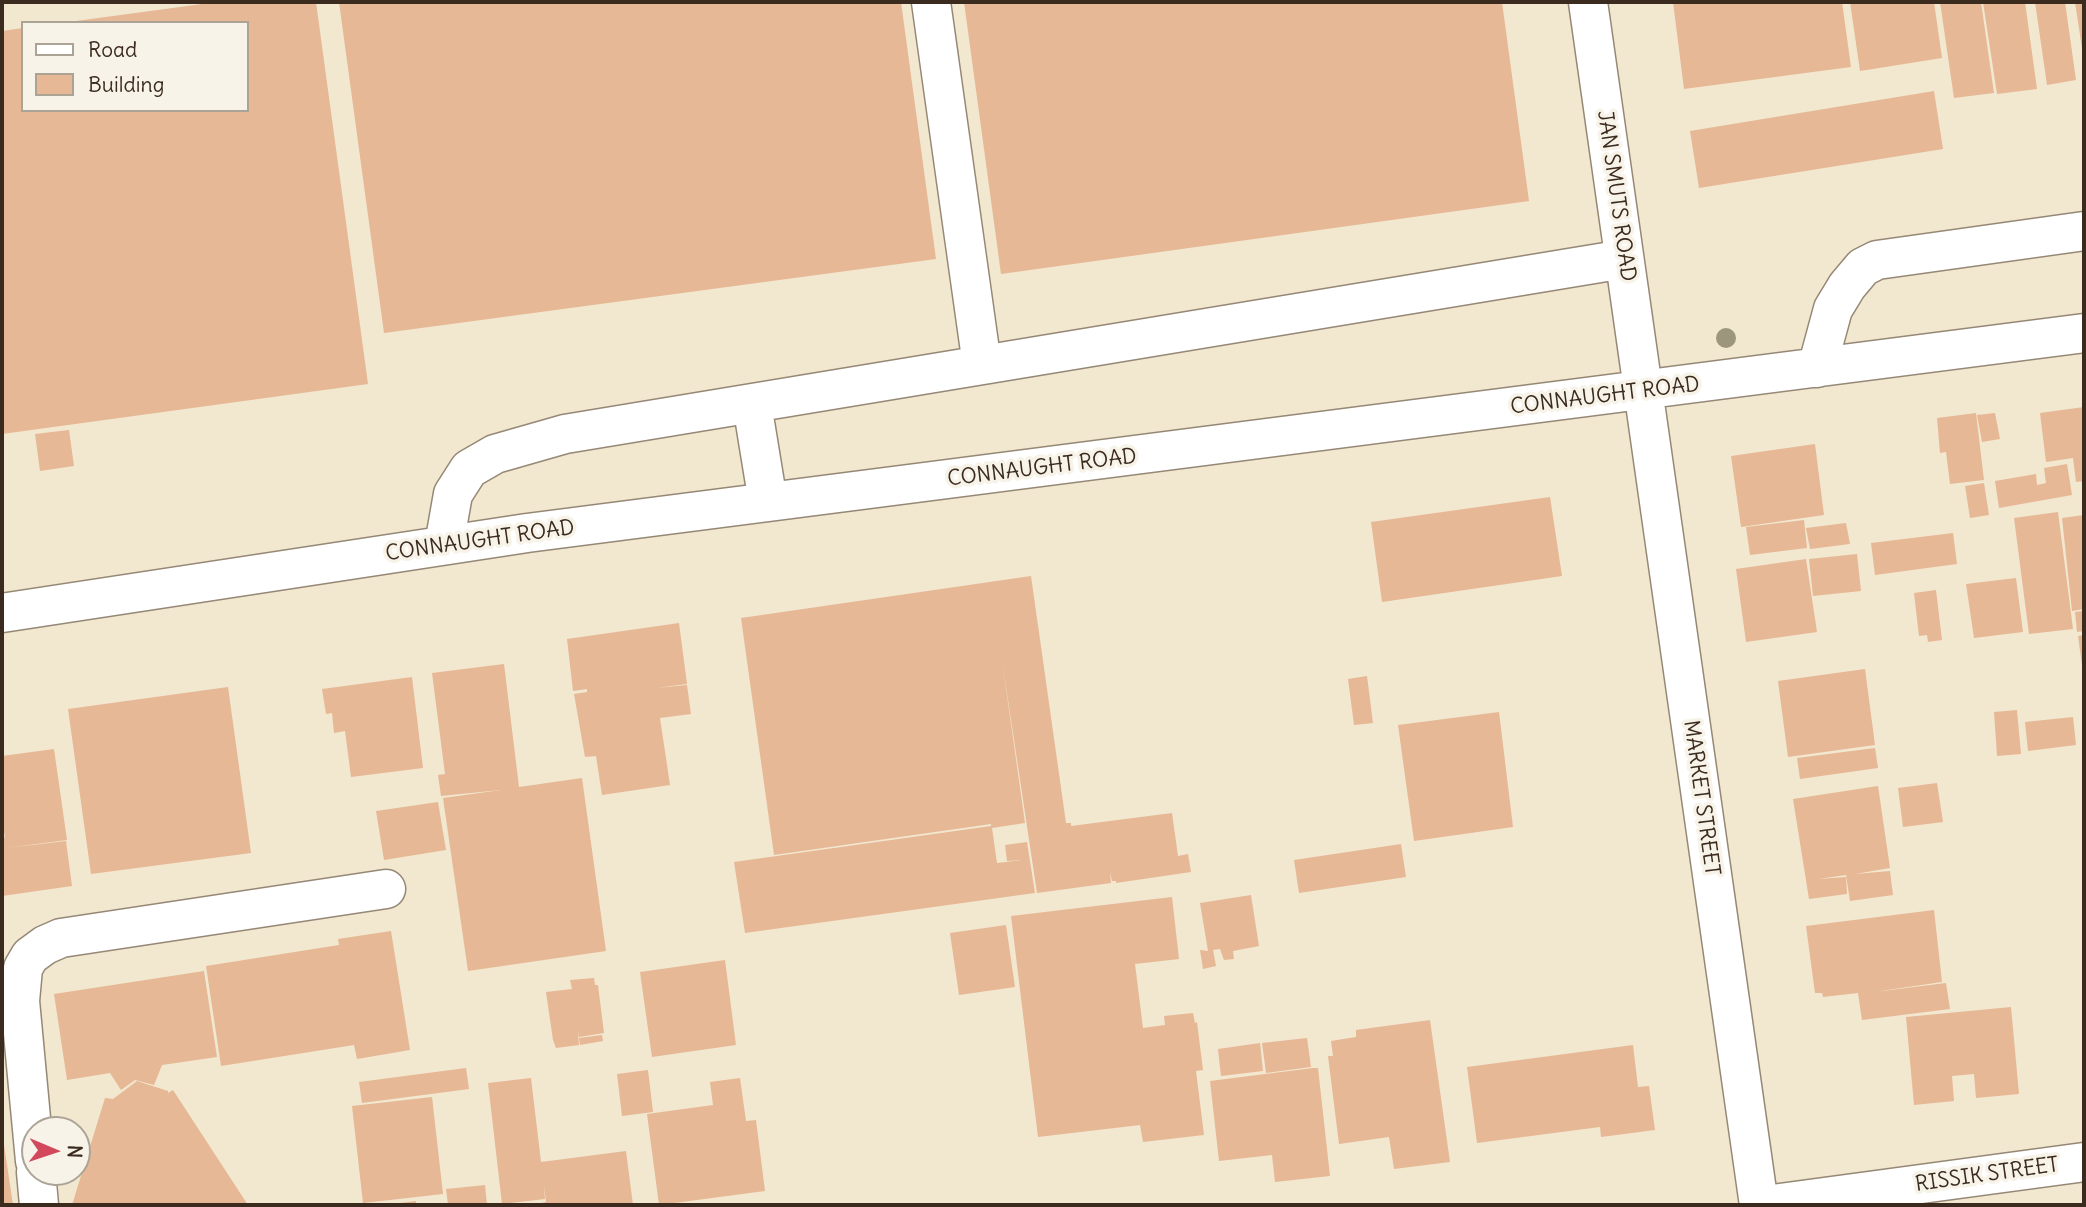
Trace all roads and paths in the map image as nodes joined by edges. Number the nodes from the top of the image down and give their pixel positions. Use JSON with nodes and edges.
{"nodes":[{"id":1,"x":931,"y":2,"type":"edge"},
{"id":2,"x":1588,"y":2,"type":"edge"},
{"id":3,"x":2084,"y":231,"type":"edge"},
{"id":4,"x":1624,"y":259,"type":"junction"},
{"id":5,"x":2084,"y":333,"type":"edge"},
{"id":6,"x":982,"y":365,"type":"junction"},
{"id":7,"x":1817,"y":368,"type":"junction"},
{"id":8,"x":1643,"y":390,"type":"junction"},
{"id":9,"x":752,"y":404,"type":"junction"},
{"id":10,"x":768,"y":502,"type":"junction"},
{"id":11,"x":444,"y":545,"type":"junction"},
{"id":12,"x":2,"y":613,"type":"edge"},
{"id":13,"x":386,"y":889,"type":"dead end"},
{"id":14,"x":31,"y":1116,"type":"edge"},
{"id":15,"x":2084,"y":1162,"type":"edge"},
{"id":16,"x":37,"y":1186,"type":"edge"},
{"id":17,"x":39,"y":1205,"type":"edge"},
{"id":18,"x":1759,"y":1205,"type":"edge"},
{"id":19,"x":1765,"y":1205,"type":"edge"}],
"edges":[{"from":1,"to":6,"type":"street"},
{"from":2,"to":4,"type":"street","name":"JAN SMUTS ROAD"},
{"from":3,"to":7,"type":"street"},
{"from":4,"to":6,"type":"street"},
{"from":4,"to":8,"type":"street","name":"JAN SMUTS ROAD"},
{"from":5,"to":7,"type":"street","name":"CONNAUGHT ROAD"},
{"from":6,"to":9,"type":"street"},
{"from":7,"to":8,"type":"street","name":"CONNAUGHT ROAD"},
{"from":8,"to":10,"type":"street","name":"CONNAUGHT ROAD"},
{"from":8,"to":18,"type":"street","name":"MARKET STREET"},
{"from":9,"to":10,"type":"street"},
{"from":9,"to":11,"type":"street"},
{"from":10,"to":11,"type":"street","name":"CONNAUGHT ROAD"},
{"from":11,"to":12,"type":"street","name":"CONNAUGHT ROAD"},
{"from":13,"to":14,"type":"street"},
{"from":15,"to":19,"type":"street","name":"RISSIK STREET"},
{"from":16,"to":17,"type":"street"}]}
